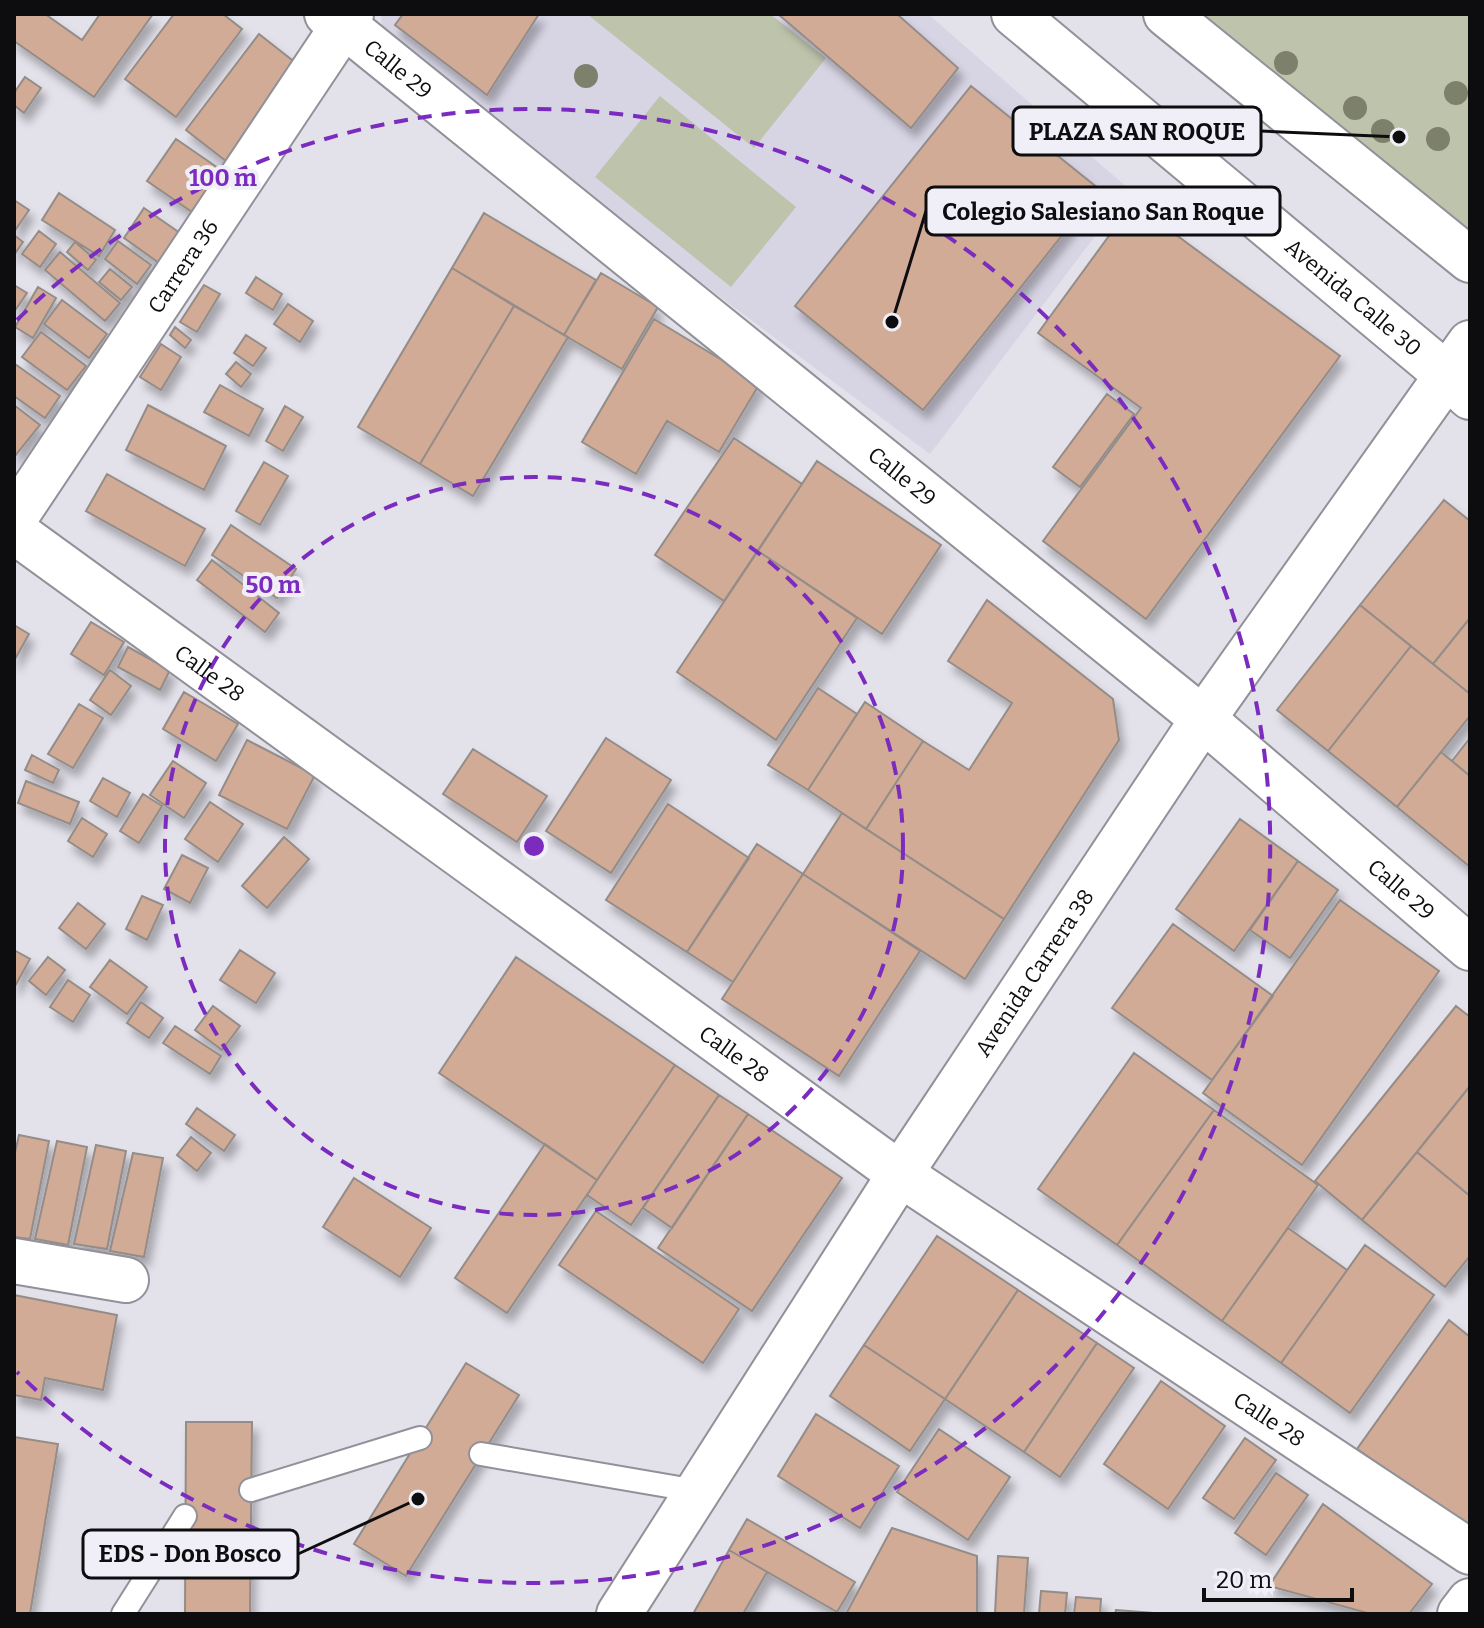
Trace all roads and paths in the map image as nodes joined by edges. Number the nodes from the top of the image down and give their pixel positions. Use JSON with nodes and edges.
{"nodes":[{"id":1,"x":1014,"y":14,"type":"edge"},
{"id":2,"x":1166,"y":14,"type":"edge"},
{"id":3,"x":341,"y":18,"type":"edge"},
{"id":4,"x":1470,"y":260,"type":"edge"},
{"id":5,"x":1463,"y":372,"type":"edge"},
{"id":6,"x":14,"y":519,"type":"edge"},
{"id":7,"x":14,"y":531,"type":"edge"},
{"id":8,"x":1203,"y":719,"type":"junction"},
{"id":9,"x":1470,"y":948,"type":"edge"},
{"id":10,"x":900,"y":1174,"type":"junction"},
{"id":11,"x":14,"y":1261,"type":"edge"},
{"id":12,"x":126,"y":1280,"type":"dead end"},
{"id":13,"x":420,"y":1438,"type":"dead end"},
{"id":14,"x":481,"y":1454,"type":"dead end"},
{"id":15,"x":251,"y":1490,"type":"dead end"},
{"id":16,"x":697,"y":1491,"type":"junction"},
{"id":17,"x":185,"y":1516,"type":"dead end"},
{"id":18,"x":1470,"y":1552,"type":"edge"},
{"id":19,"x":1470,"y":1601,"type":"edge"},
{"id":20,"x":123,"y":1614,"type":"edge"},
{"id":21,"x":619,"y":1614,"type":"edge"},
{"id":22,"x":1460,"y":1614,"type":"edge"}],
"edges":[{"from":1,"to":5,"type":"main road","name":"Avenida Calle 30"},
{"from":2,"to":4,"type":"main road"},
{"from":3,"to":6,"type":"main road","name":"Carrera 36"},
{"from":3,"to":8,"type":"main road","name":"Calle 29"},
{"from":5,"to":8,"type":"main road","name":"Avenida Carrera 38"},
{"from":7,"to":10,"type":"main road","name":"Calle 28"},
{"from":8,"to":9,"type":"main road","name":"Calle 29"},
{"from":8,"to":10,"type":"main road","name":"Avenida Carrera 38"},
{"from":10,"to":16,"type":"main road","name":"Avenida Carrera 38"},
{"from":10,"to":18,"type":"main road","name":"Calle 28"},
{"from":11,"to":12,"type":"main road"},
{"from":13,"to":15,"type":"lane"},
{"from":14,"to":16,"type":"lane"},
{"from":16,"to":21,"type":"main road","name":"Avenida Carrera 38"},
{"from":17,"to":20,"type":"lane"},
{"from":19,"to":22,"type":"main road"}]}
